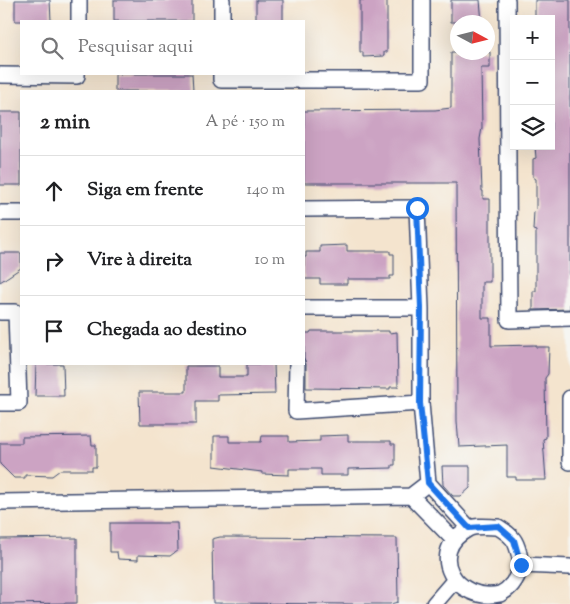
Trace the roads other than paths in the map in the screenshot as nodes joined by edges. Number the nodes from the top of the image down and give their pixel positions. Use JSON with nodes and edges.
{"nodes":[{"id":1,"x":79,"y":0,"type":"edge"},
{"id":2,"x":222,"y":0,"type":"edge"},
{"id":3,"x":422,"y":0,"type":"edge"},
{"id":4,"x":507,"y":0,"type":"edge"},
{"id":5,"x":79,"y":20,"type":"edge"},
{"id":6,"x":222,"y":20,"type":"edge"},
{"id":7,"x":0,"y":75,"type":"edge"},
{"id":8,"x":77,"y":75,"type":"edge"},
{"id":9,"x":222,"y":75,"type":"edge"},
{"id":10,"x":305,"y":209,"type":"edge"},
{"id":11,"x":0,"y":213,"type":"edge"},
{"id":12,"x":20,"y":213,"type":"edge"},
{"id":13,"x":305,"y":308,"type":"edge"},
{"id":14,"x":421,"y":308,"type":"junction"},
{"id":15,"x":0,"y":312,"type":"edge"},
{"id":16,"x":570,"y":318,"type":"edge"},
{"id":17,"x":297,"y":365,"type":"edge"},
{"id":18,"x":570,"y":398,"type":"edge"},
{"id":19,"x":0,"y":403,"type":"edge"},
{"id":20,"x":420,"y":403,"type":"junction"},
{"id":21,"x":570,"y":462,"type":"edge"},
{"id":22,"x":428,"y":483,"type":"junction"},
{"id":23,"x":411,"y":496,"type":"junction"},
{"id":24,"x":0,"y":502,"type":"edge"},
{"id":25,"x":469,"y":528,"type":"junction"},
{"id":26,"x":454,"y":540,"type":"junction"},
{"id":27,"x":521,"y":565,"type":"junction"},
{"id":28,"x":570,"y":567,"type":"edge"},
{"id":29,"x":453,"y":582,"type":"junction"},
{"id":30,"x":463,"y":600,"type":"edge"},
{"id":31,"x":434,"y":604,"type":"edge"}],
"edges":[{"from":1,"to":5,"type":"street"},
{"from":2,"to":6,"type":"street"},
{"from":3,"to":9,"type":"street"},
{"from":4,"to":16,"type":"street"},
{"from":7,"to":8,"type":"street"},
{"from":10,"to":14,"type":"street"},
{"from":11,"to":12,"type":"street"},
{"from":13,"to":14,"type":"street"},
{"from":14,"to":20,"type":"street"},
{"from":15,"to":19,"type":"street"},
{"from":17,"to":20,"type":"street"},
{"from":18,"to":21,"type":"street"},
{"from":20,"to":22,"type":"street"},
{"from":22,"to":23,"type":"street"},
{"from":22,"to":25,"type":"street"},
{"from":23,"to":24,"type":"street"},
{"from":23,"to":26,"type":"street"},
{"from":25,"to":26,"type":"street"},
{"from":25,"to":27,"type":"street"},
{"from":26,"to":29,"type":"street"},
{"from":27,"to":28,"type":"street"},
{"from":27,"to":30,"type":"street"},
{"from":29,"to":30,"type":"street"},
{"from":29,"to":31,"type":"street"}]}
